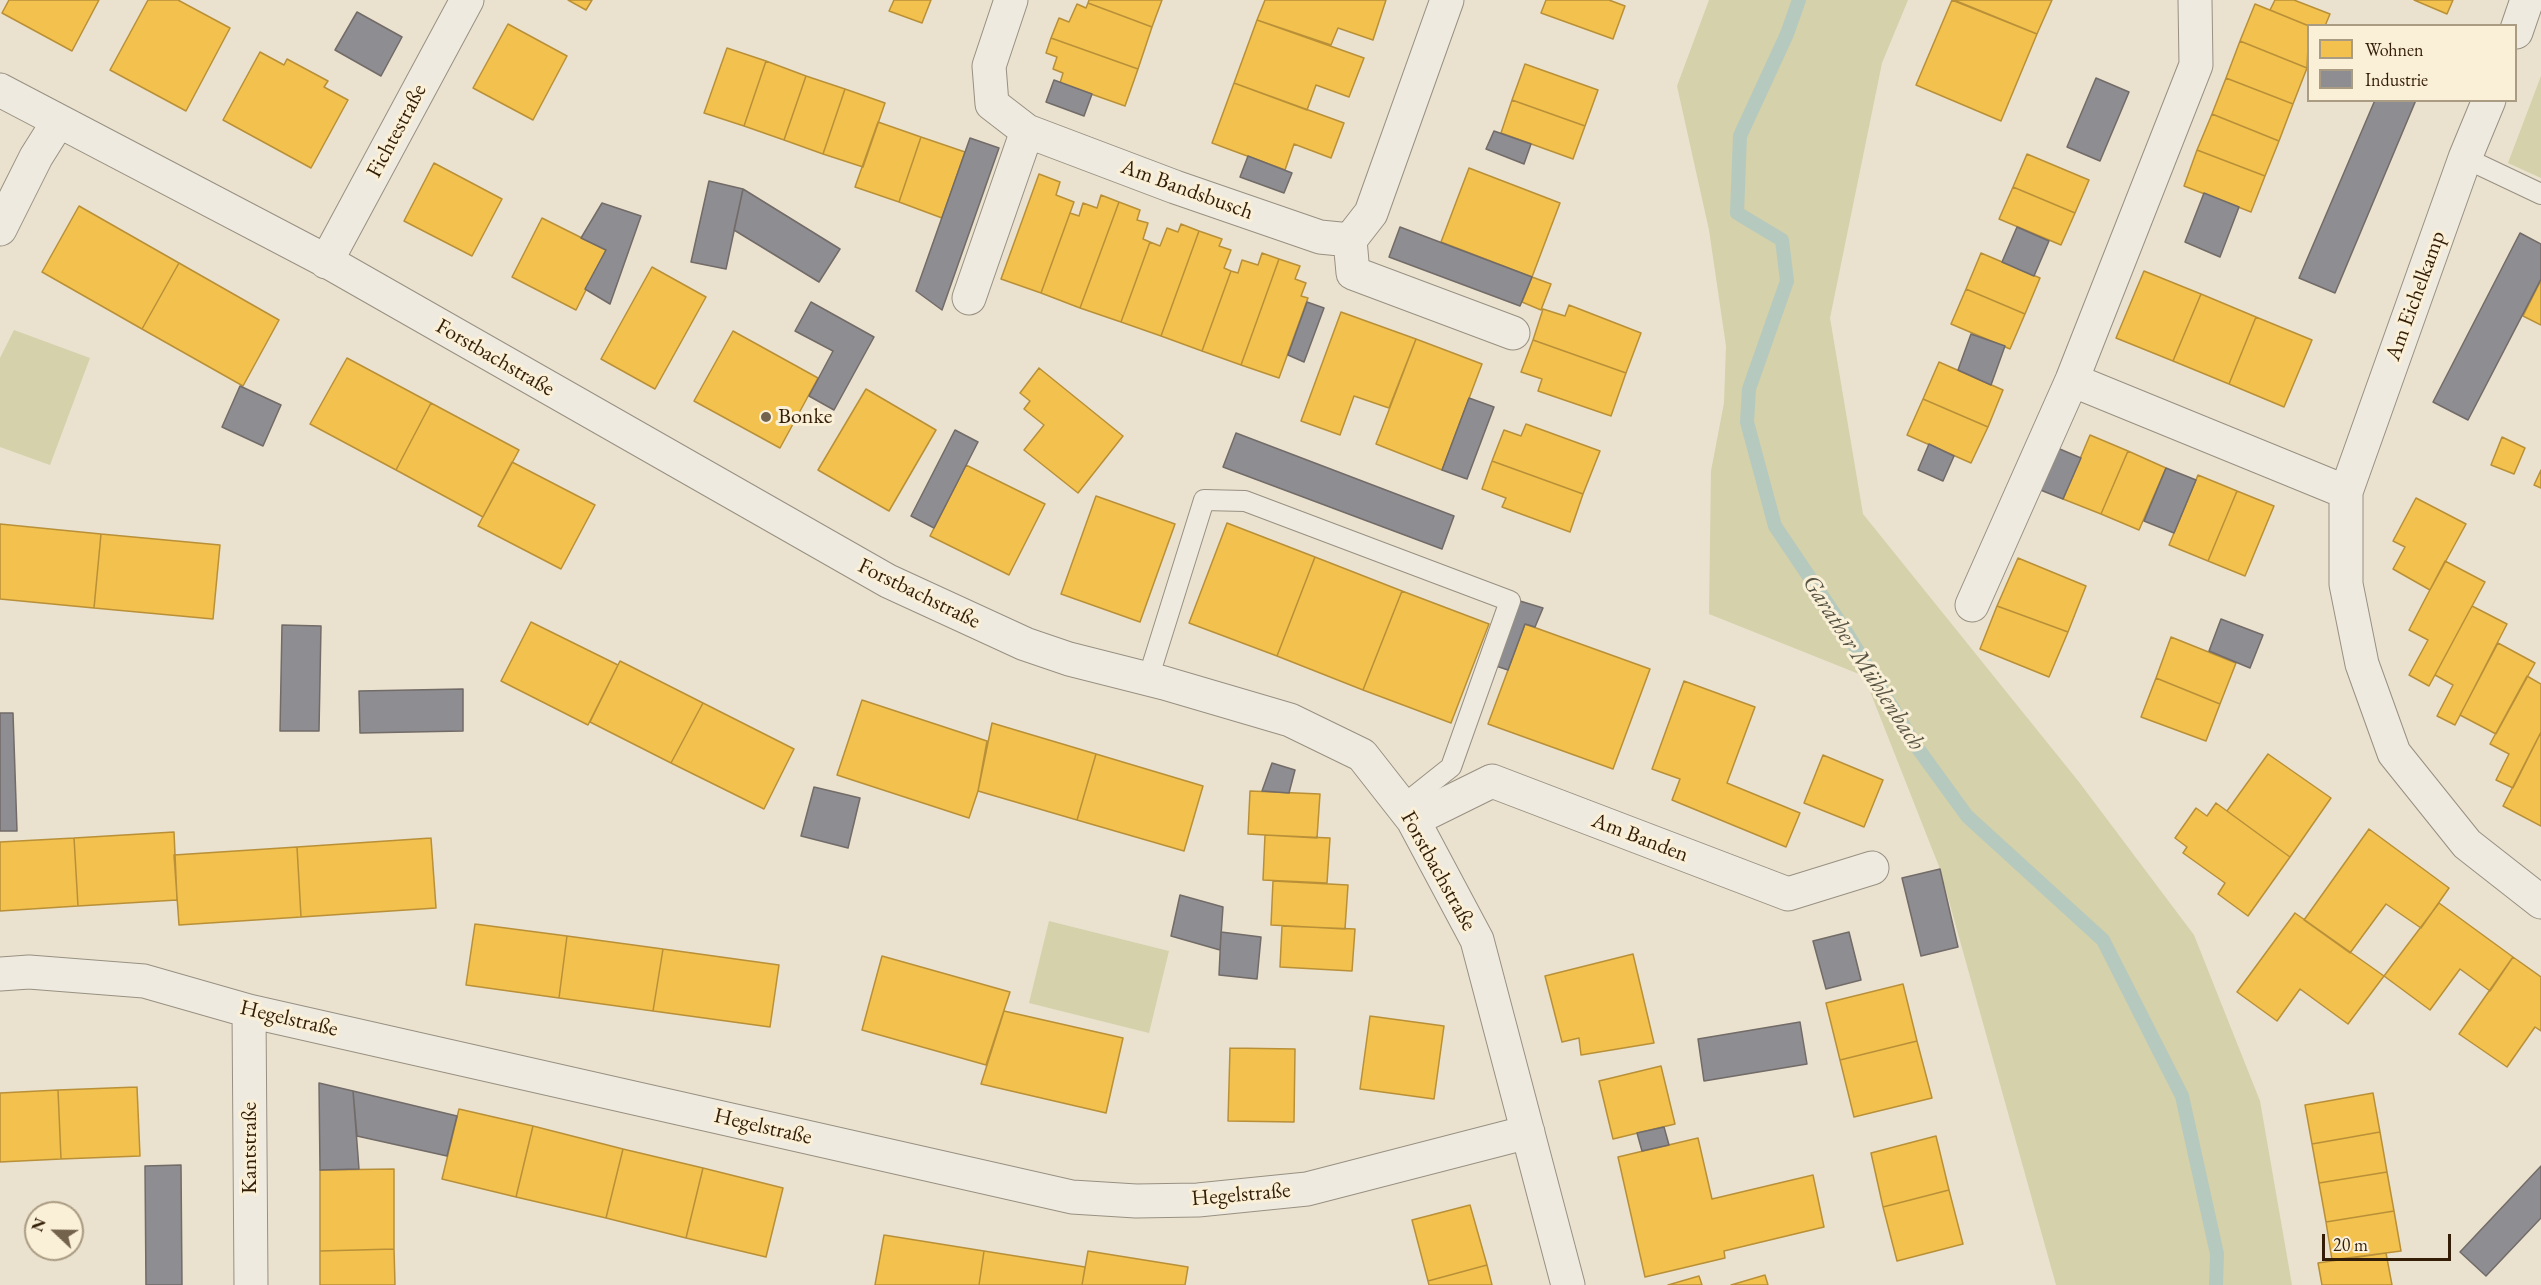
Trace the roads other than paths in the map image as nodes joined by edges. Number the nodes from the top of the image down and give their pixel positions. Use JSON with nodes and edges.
{"nodes":[{"id":1,"x":467,"y":0,"type":"edge"},
{"id":2,"x":1011,"y":0,"type":"edge"},
{"id":3,"x":1447,"y":0,"type":"edge"},
{"id":4,"x":2195,"y":0,"type":"edge"},
{"id":5,"x":2527,"y":0,"type":"edge"},
{"id":6,"x":2517,"y":29,"type":"edge"},
{"id":7,"x":0,"y":90,"type":"edge"},
{"id":8,"x":2488,"y":102,"type":"edge"},
{"id":9,"x":58,"y":122,"type":"junction"},
{"id":10,"x":1027,"y":130,"type":"junction"},
{"id":11,"x":2465,"y":158,"type":"junction"},
{"id":12,"x":2541,"y":194,"type":"edge"},
{"id":13,"x":0,"y":229,"type":"edge"},
{"id":14,"x":1350,"y":240,"type":"junction"},
{"id":15,"x":326,"y":262,"type":"junction"},
{"id":16,"x":969,"y":298,"type":"dead end"},
{"id":17,"x":1513,"y":333,"type":"dead end"},
{"id":18,"x":2072,"y":380,"type":"junction"},
{"id":19,"x":2346,"y":492,"type":"junction"},
{"id":20,"x":1972,"y":605,"type":"dead end"},
{"id":21,"x":1148,"y":679,"type":"junction"},
{"id":22,"x":1408,"y":813,"type":"junction"},
{"id":23,"x":1872,"y":868,"type":"dead end"},
{"id":24,"x":2541,"y":902,"type":"edge"},
{"id":25,"x":0,"y":974,"type":"edge"},
{"id":26,"x":249,"y":1011,"type":"junction"},
{"id":27,"x":1528,"y":1132,"type":"junction"},
{"id":28,"x":251,"y":1285,"type":"edge"},
{"id":29,"x":1568,"y":1285,"type":"edge"}],
"edges":[{"from":1,"to":15,"type":"street","name":"Fichtestraße"},
{"from":2,"to":10,"type":"street","name":"Am Bandsbusch"},
{"from":3,"to":14,"type":"street"},
{"from":4,"to":18,"type":"street"},
{"from":5,"to":6,"type":"street"},
{"from":7,"to":9,"type":"street","name":"Forstbachstraße"},
{"from":8,"to":11,"type":"street","name":"Am Eichelkamp"},
{"from":9,"to":13,"type":"street"},
{"from":9,"to":15,"type":"street","name":"Forstbachstraße"},
{"from":10,"to":14,"type":"street","name":"Am Bandsbusch"},
{"from":10,"to":16,"type":"street"},
{"from":11,"to":12,"type":"lane"},
{"from":11,"to":19,"type":"street","name":"Am Eichelkamp"},
{"from":14,"to":17,"type":"street"},
{"from":15,"to":21,"type":"street","name":"Forstbachstraße"},
{"from":18,"to":19,"type":"street"},
{"from":18,"to":20,"type":"street"},
{"from":19,"to":24,"type":"street","name":"Am Eichelkamp"},
{"from":21,"to":22,"type":"street","name":"Forstbachstraße"},
{"from":21,"to":22,"type":"lane"},
{"from":22,"to":23,"type":"street","name":"Am Banden"},
{"from":22,"to":27,"type":"street","name":"Forstbachstraße"},
{"from":25,"to":26,"type":"street","name":"Hegelstraße"},
{"from":26,"to":27,"type":"street","name":"Hegelstraße"},
{"from":26,"to":28,"type":"street","name":"Kantstraße"},
{"from":27,"to":29,"type":"street","name":"Forstbachstraße"}]}
